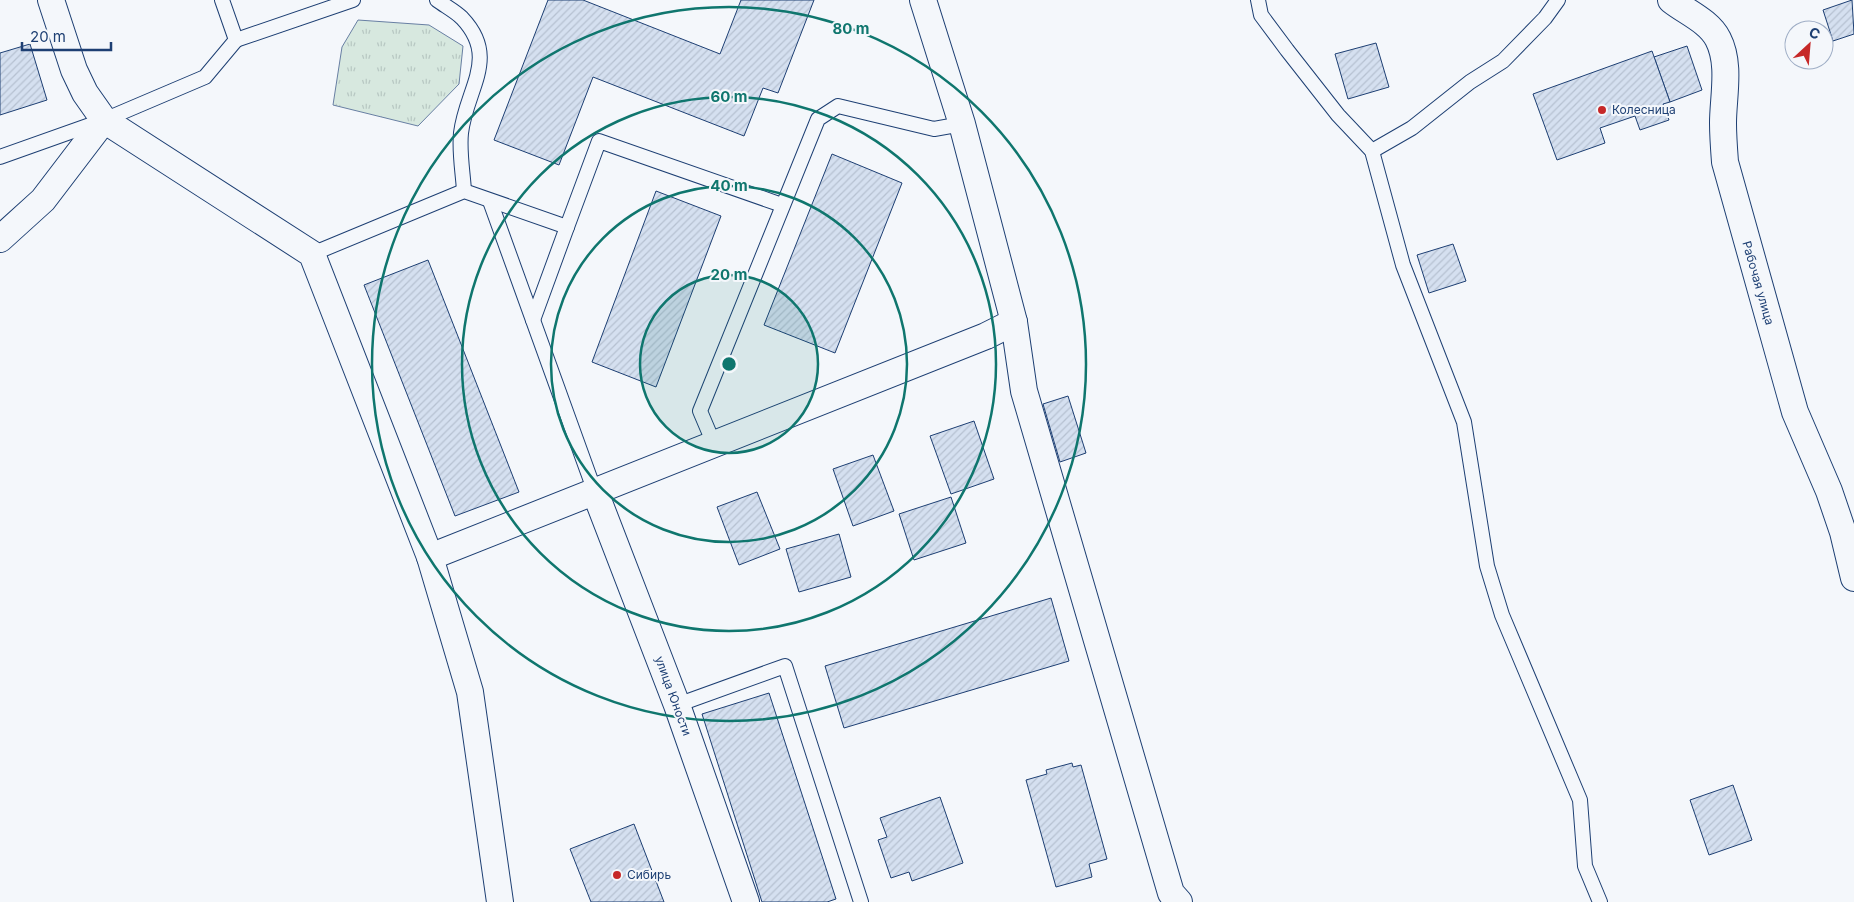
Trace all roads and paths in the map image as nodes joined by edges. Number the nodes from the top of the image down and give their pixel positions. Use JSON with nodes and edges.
{"nodes":[{"id":1,"x":51,"y":0,"type":"edge"},
{"id":2,"x":222,"y":0,"type":"edge"},
{"id":3,"x":353,"y":0,"type":"edge"},
{"id":4,"x":437,"y":0,"type":"edge"},
{"id":5,"x":923,"y":0,"type":"edge"},
{"id":6,"x":1258,"y":0,"type":"edge"},
{"id":7,"x":1558,"y":0,"type":"edge"},
{"id":8,"x":1671,"y":0,"type":"edge"},
{"id":9,"x":236,"y":40,"type":"junction"},
{"id":10,"x":104,"y":120,"type":"junction"},
{"id":11,"x":962,"y":124,"type":"junction"},
{"id":12,"x":1372,"y":151,"type":"junction"},
{"id":13,"x":0,"y":157,"type":"edge"},
{"id":14,"x":464,"y":191,"type":"junction"},
{"id":15,"x":490,"y":201,"type":"junction"},
{"id":16,"x":782,"y":205,"type":"junction"},
{"id":17,"x":567,"y":227,"type":"junction"},
{"id":18,"x":0,"y":239,"type":"edge"},
{"id":19,"x":312,"y":254,"type":"junction"},
{"id":20,"x":533,"y":320,"type":"junction"},
{"id":21,"x":1014,"y":322,"type":"junction"},
{"id":22,"x":714,"y":444,"type":"junction"},
{"id":23,"x":595,"y":492,"type":"junction"},
{"id":24,"x":430,"y":557,"type":"junction"},
{"id":25,"x":1854,"y":578,"type":"edge"},
{"id":26,"x":676,"y":706,"type":"junction"},
{"id":27,"x":1169,"y":899,"type":"edge"},
{"id":28,"x":500,"y":902,"type":"edge"},
{"id":29,"x":746,"y":902,"type":"edge"},
{"id":30,"x":861,"y":902,"type":"edge"},
{"id":31,"x":1600,"y":902,"type":"edge"}],
"edges":[{"from":1,"to":10,"type":"street"},
{"from":2,"to":9,"type":"lane"},
{"from":3,"to":9,"type":"lane"},
{"from":4,"to":14,"type":"lane"},
{"from":5,"to":11,"type":"street"},
{"from":6,"to":12,"type":"lane"},
{"from":7,"to":12,"type":"lane"},
{"from":8,"to":25,"type":"street","name":"Рабочая улица"},
{"from":9,"to":10,"type":"lane"},
{"from":10,"to":13,"type":"lane"},
{"from":10,"to":18,"type":"street"},
{"from":10,"to":19,"type":"street"},
{"from":11,"to":16,"type":"lane"},
{"from":11,"to":21,"type":"street"},
{"from":12,"to":31,"type":"lane"},
{"from":14,"to":15,"type":"lane"},
{"from":14,"to":19,"type":"lane"},
{"from":15,"to":17,"type":"lane"},
{"from":15,"to":20,"type":"lane"},
{"from":16,"to":17,"type":"lane"},
{"from":16,"to":22,"type":"lane"},
{"from":17,"to":20,"type":"lane"},
{"from":19,"to":24,"type":"street"},
{"from":20,"to":23,"type":"lane"},
{"from":21,"to":22,"type":"street"},
{"from":21,"to":27,"type":"street"},
{"from":22,"to":23,"type":"street"},
{"from":23,"to":24,"type":"street"},
{"from":23,"to":26,"type":"street","name":"улица Юности"},
{"from":24,"to":28,"type":"street"},
{"from":26,"to":29,"type":"street","name":"улица Юности"},
{"from":26,"to":30,"type":"lane"}]}
